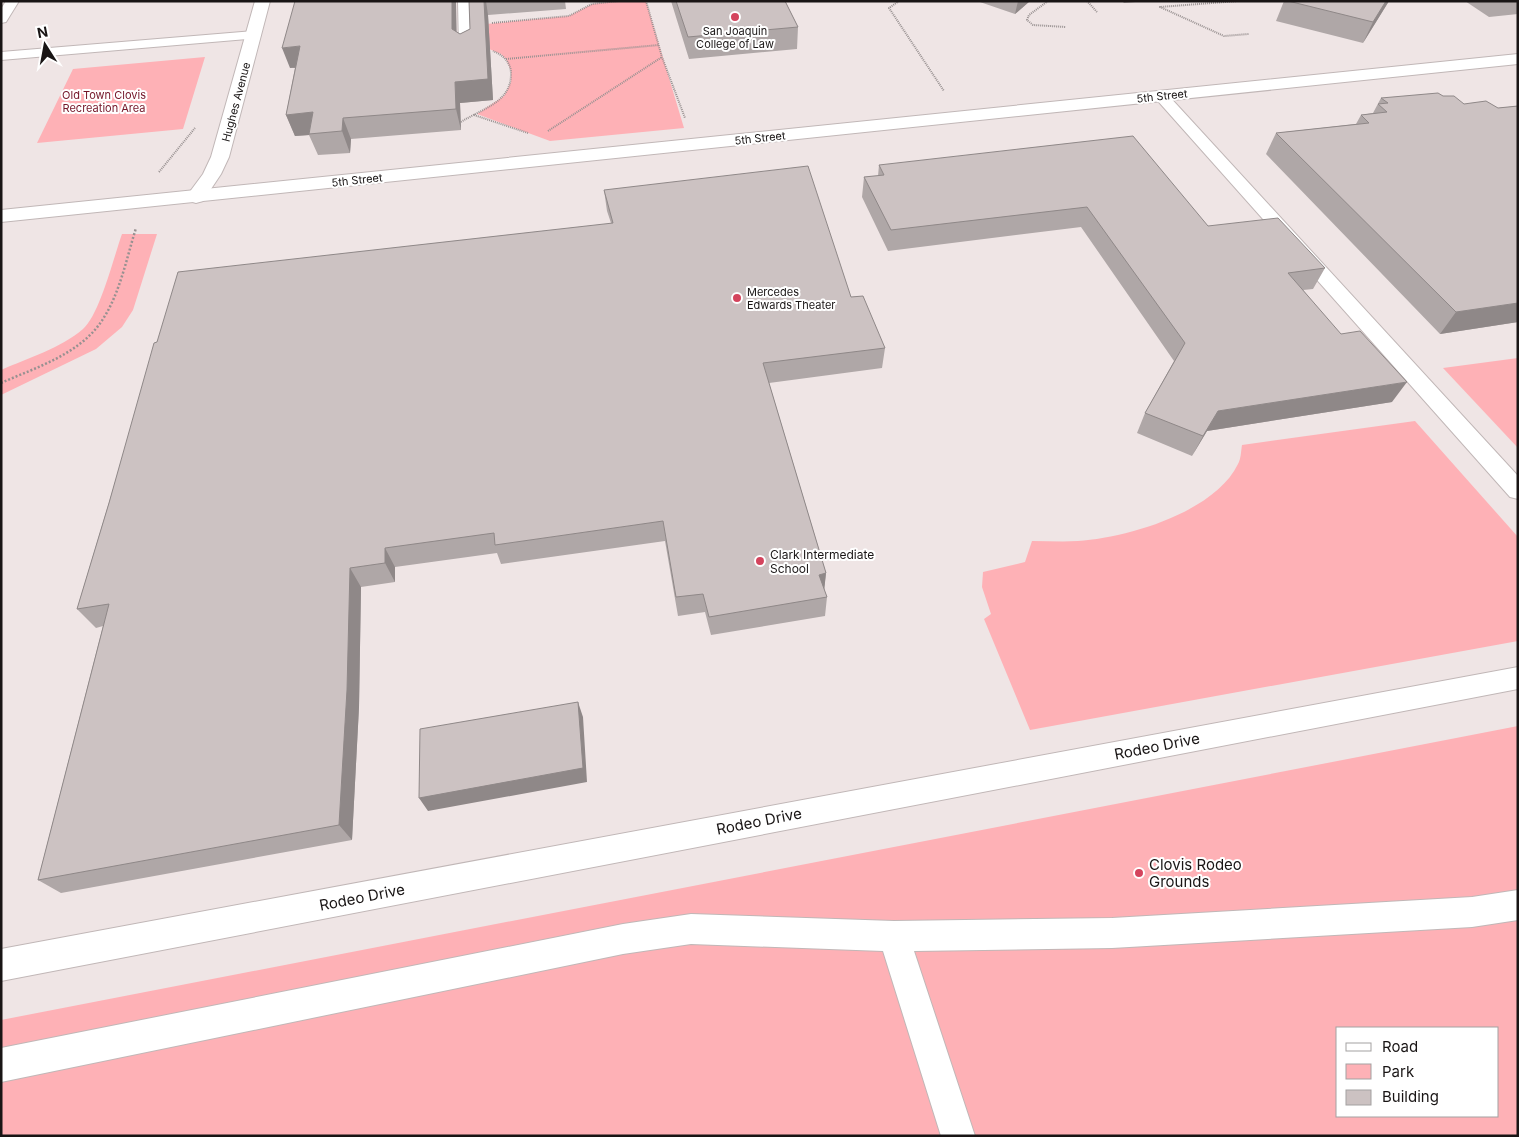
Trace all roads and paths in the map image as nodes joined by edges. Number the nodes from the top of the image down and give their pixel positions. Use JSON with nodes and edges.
{"nodes":[{"id":1,"x":13,"y":1,"type":"edge"},
{"id":2,"x":263,"y":1,"type":"edge"},
{"id":3,"x":465,"y":1,"type":"edge"},
{"id":4,"x":618,"y":1,"type":"edge"},
{"id":5,"x":646,"y":1,"type":"edge"},
{"id":6,"x":899,"y":1,"type":"edge"},
{"id":7,"x":1048,"y":1,"type":"edge"},
{"id":8,"x":1087,"y":1,"type":"edge"},
{"id":9,"x":1238,"y":1,"type":"edge"},
{"id":10,"x":1097,"y":12,"type":"dead end"},
{"id":11,"x":1,"y":19,"type":"edge"},
{"id":12,"x":465,"y":26,"type":"junction"},
{"id":13,"x":1066,"y":27,"type":"dead end"},
{"id":14,"x":1249,"y":34,"type":"dead end"},
{"id":15,"x":254,"y":35,"type":"junction"},
{"id":16,"x":659,"y":45,"type":"junction"},
{"id":17,"x":466,"y":49,"type":"joint"},
{"id":18,"x":1,"y":56,"type":"edge"},
{"id":19,"x":662,"y":57,"type":"junction"},
{"id":20,"x":506,"y":59,"type":"junction"},
{"id":21,"x":1518,"y":59,"type":"edge"},
{"id":22,"x":947,"y":96,"type":"dead end"},
{"id":23,"x":1162,"y":96,"type":"junction"},
{"id":24,"x":685,"y":119,"type":"dead end"},
{"id":25,"x":461,"y":122,"type":"dead end"},
{"id":26,"x":547,"y":132,"type":"dead end"},
{"id":27,"x":196,"y":196,"type":"junction"},
{"id":28,"x":1,"y":216,"type":"edge"},
{"id":29,"x":1518,"y":491,"type":"edge"},
{"id":30,"x":1518,"y":678,"type":"edge"},
{"id":31,"x":1518,"y":905,"type":"edge"},
{"id":32,"x":894,"y":936,"type":"junction"},
{"id":33,"x":1,"y":965,"type":"edge"},
{"id":34,"x":1,"y":1065,"type":"edge"},
{"id":35,"x":958,"y":1136,"type":"edge"}],
"edges":[{"from":1,"to":11,"type":"lane"},
{"from":2,"to":15,"type":"main road","name":"Hughes Avenue"},
{"from":3,"to":12,"type":"lane"},
{"from":4,"to":12,"type":"path"},
{"from":5,"to":16,"type":"path"},
{"from":6,"to":22,"type":"path"},
{"from":7,"to":13,"type":"path"},
{"from":8,"to":10,"type":"path"},
{"from":9,"to":14,"type":"path"},
{"from":12,"to":17,"type":"lane"},
{"from":15,"to":18,"type":"lane"},
{"from":15,"to":27,"type":"main road","name":"Hughes Avenue"},
{"from":16,"to":19,"type":"path"},
{"from":16,"to":20,"type":"path"},
{"from":17,"to":20,"type":"path"},
{"from":19,"to":24,"type":"path"},
{"from":19,"to":26,"type":"path"},
{"from":20,"to":25,"type":"path"},
{"from":21,"to":23,"type":"main road","name":"5th Street"},
{"from":23,"to":27,"type":"main road","name":"5th Street"},
{"from":23,"to":29,"type":"lane"},
{"from":27,"to":28,"type":"main road","name":"5th Street"},
{"from":30,"to":33,"type":"lane","name":"Rodeo Drive"},
{"from":31,"to":32,"type":"lane"},
{"from":32,"to":34,"type":"lane"},
{"from":32,"to":35,"type":"lane"}]}
